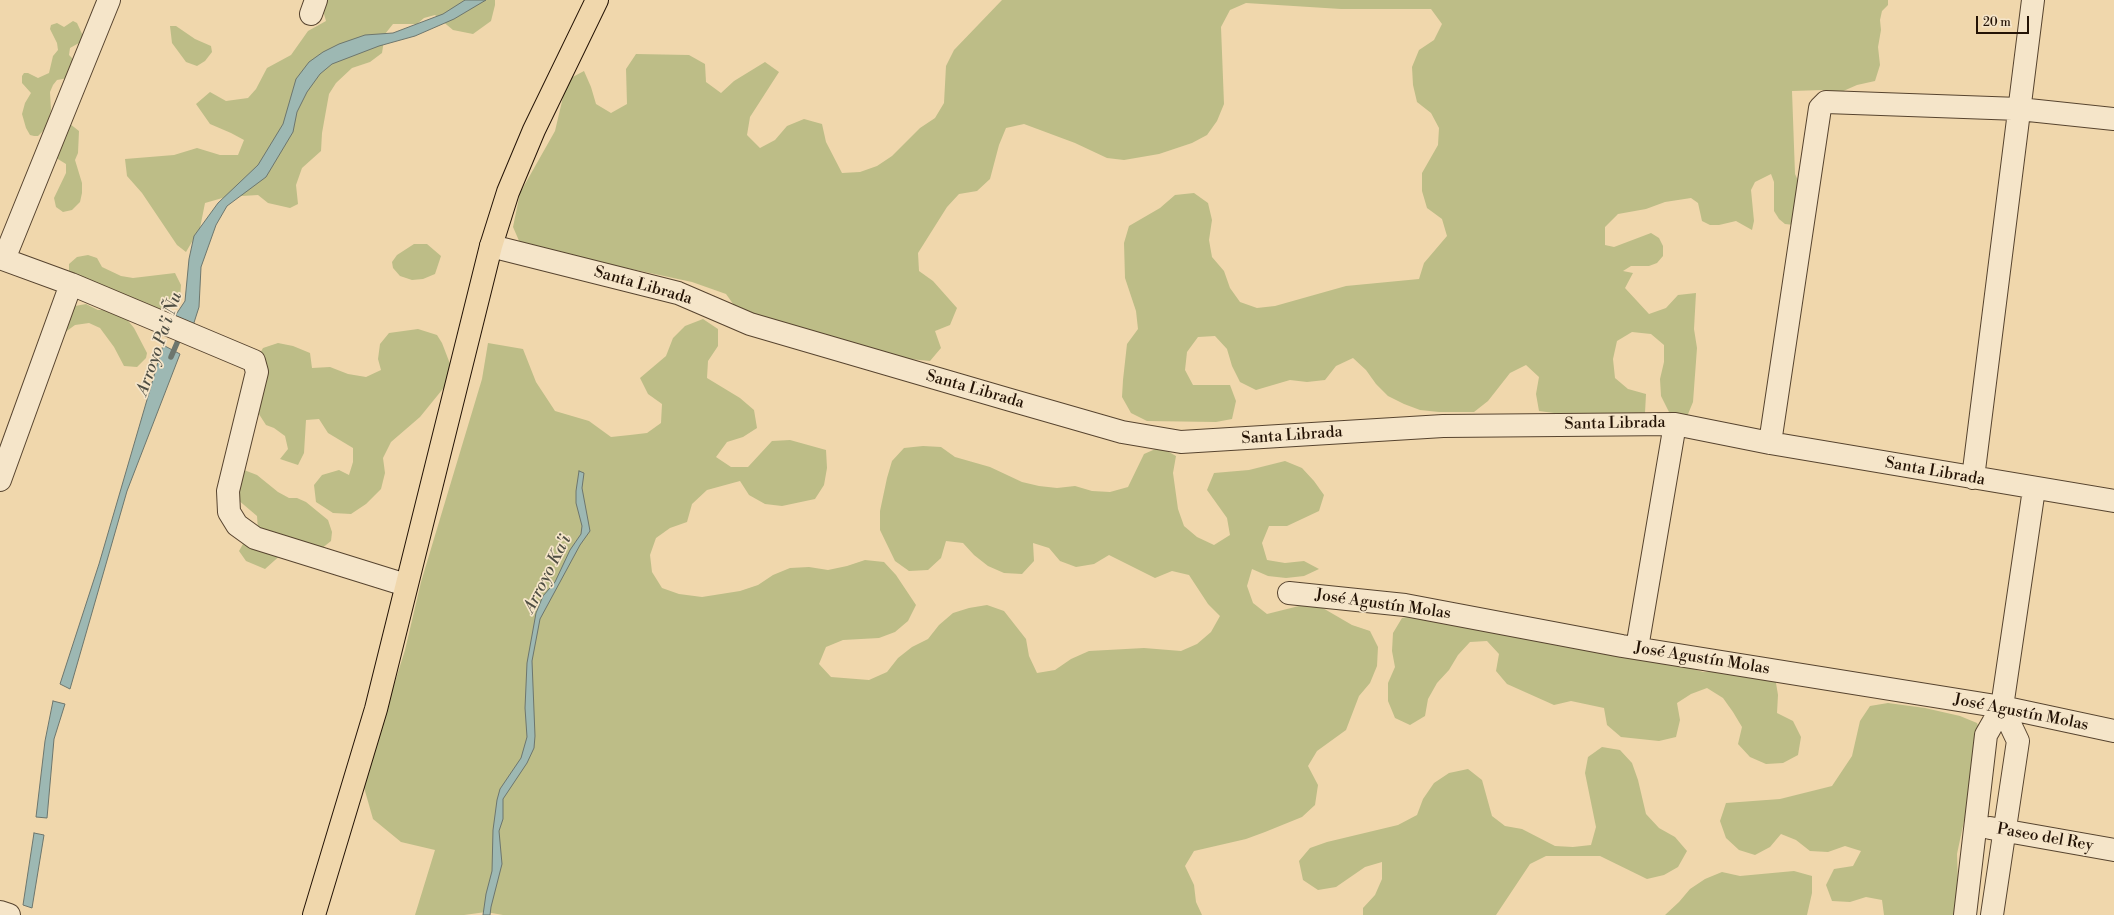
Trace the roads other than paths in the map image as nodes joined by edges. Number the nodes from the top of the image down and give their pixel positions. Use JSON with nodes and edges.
{"nodes":[{"id":1,"x":109,"y":0,"type":"edge"},
{"id":2,"x":597,"y":0,"type":"edge"},
{"id":3,"x":2033,"y":0,"type":"edge"},
{"id":4,"x":2019,"y":109,"type":"junction"},
{"id":5,"x":2114,"y":119,"type":"edge"},
{"id":6,"x":491,"y":246,"type":"junction"},
{"id":7,"x":2,"y":258,"type":"edge"},
{"id":8,"x":71,"y":284,"type":"junction"},
{"id":9,"x":1675,"y":424,"type":"junction"},
{"id":10,"x":1770,"y":443,"type":"junction"},
{"id":11,"x":1973,"y":478,"type":"junction"},
{"id":12,"x":0,"y":480,"type":"edge"},
{"id":13,"x":2034,"y":489,"type":"junction"},
{"id":14,"x":2114,"y":501,"type":"edge"},
{"id":15,"x":406,"y":585,"type":"junction"},
{"id":16,"x":1289,"y":593,"type":"dead end"},
{"id":17,"x":1637,"y":648,"type":"junction"},
{"id":18,"x":2002,"y":707,"type":"junction"},
{"id":19,"x":2114,"y":731,"type":"edge"},
{"id":20,"x":1977,"y":825,"type":"junction"},
{"id":21,"x":2004,"y":830,"type":"junction"},
{"id":22,"x":2114,"y":850,"type":"edge"},
{"id":23,"x":0,"y":912,"type":"edge"},
{"id":24,"x":9,"y":915,"type":"edge"},
{"id":25,"x":314,"y":915,"type":"edge"},
{"id":26,"x":1965,"y":915,"type":"edge"},
{"id":27,"x":1992,"y":915,"type":"edge"}],
"edges":[{"from":1,"to":7,"type":"street"},
{"from":2,"to":6,"type":"main road"},
{"from":3,"to":4,"type":"street"},
{"from":4,"to":5,"type":"street"},
{"from":4,"to":10,"type":"street"},
{"from":4,"to":11,"type":"street"},
{"from":6,"to":9,"type":"street","name":"Santa Librada"},
{"from":6,"to":15,"type":"main road"},
{"from":7,"to":8,"type":"street"},
{"from":8,"to":12,"type":"street"},
{"from":8,"to":15,"type":"street"},
{"from":9,"to":10,"type":"street","name":"Santa Librada"},
{"from":9,"to":17,"type":"street"},
{"from":10,"to":11,"type":"street","name":"Santa Librada"},
{"from":11,"to":13,"type":"street","name":"Santa Librada"},
{"from":13,"to":14,"type":"street","name":"Santa Librada"},
{"from":13,"to":18,"type":"street"},
{"from":15,"to":25,"type":"main road"},
{"from":16,"to":17,"type":"street","name":"José Agustín Molas"},
{"from":17,"to":18,"type":"street","name":"José Agustín Molas"},
{"from":18,"to":19,"type":"street","name":"José Agustín Molas"},
{"from":18,"to":20,"type":"street"},
{"from":18,"to":21,"type":"street"},
{"from":20,"to":21,"type":"street","name":"Paseo del Rey"},
{"from":20,"to":26,"type":"street"},
{"from":21,"to":22,"type":"street","name":"Paseo del Rey"},
{"from":21,"to":27,"type":"street"},
{"from":23,"to":24,"type":"street"}]}
